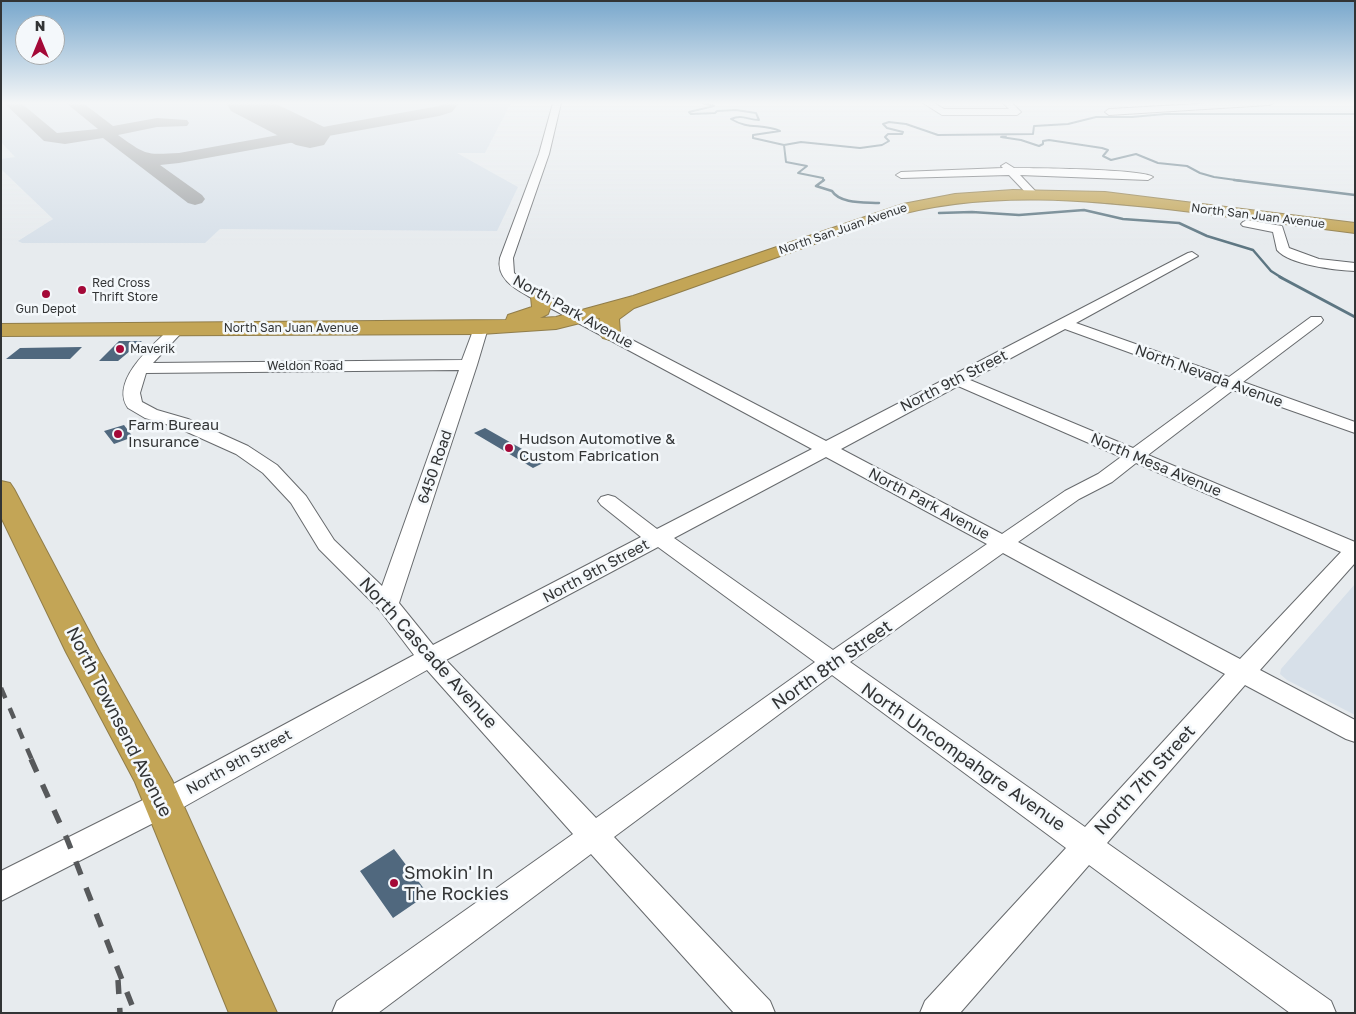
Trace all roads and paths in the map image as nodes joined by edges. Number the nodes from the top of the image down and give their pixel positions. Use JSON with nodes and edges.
{"nodes":[{"id":1,"x":545,"y":150,"type":"edge"},
{"id":2,"x":999,"y":159,"type":"dead end"},
{"id":3,"x":1010,"y":171,"type":"junction"},
{"id":4,"x":901,"y":175,"type":"dead end"},
{"id":5,"x":1148,"y":177,"type":"dead end"},
{"id":6,"x":1034,"y":195,"type":"junction"},
{"id":7,"x":1246,"y":224,"type":"dead end"},
{"id":8,"x":1355,"y":228,"type":"edge"},
{"id":9,"x":1192,"y":256,"type":"dead end"},
{"id":10,"x":1355,"y":266,"type":"edge"},
{"id":11,"x":540,"y":296,"type":"junction"},
{"id":12,"x":627,"y":304,"type":"junction"},
{"id":13,"x":579,"y":316,"type":"junction"},
{"id":14,"x":515,"y":319,"type":"junction"},
{"id":15,"x":1316,"y":320,"type":"dead end"},
{"id":16,"x":1,"y":321,"type":"edge"},
{"id":17,"x":1062,"y":323,"type":"junction"},
{"id":18,"x":178,"y":328,"type":"junction"},
{"id":19,"x":481,"y":328,"type":"junction"},
{"id":20,"x":1,"y":330,"type":"edge"},
{"id":21,"x":610,"y":334,"type":"junction"},
{"id":22,"x":469,"y":365,"type":"junction"},
{"id":23,"x":141,"y":368,"type":"junction"},
{"id":24,"x":956,"y":380,"type":"junction"},
{"id":25,"x":1230,"y":384,"type":"junction"},
{"id":26,"x":1355,"y":428,"type":"edge"},
{"id":27,"x":826,"y":449,"type":"junction"},
{"id":28,"x":1134,"y":456,"type":"junction"},
{"id":29,"x":1,"y":489,"type":"edge"},
{"id":30,"x":608,"y":501,"type":"dead end"},
{"id":31,"x":658,"y":538,"type":"junction"},
{"id":32,"x":1002,"y":544,"type":"junction"},
{"id":33,"x":1355,"y":550,"type":"edge"},
{"id":34,"x":387,"y":604,"type":"junction"},
{"id":35,"x":429,"y":658,"type":"junction"},
{"id":36,"x":833,"y":664,"type":"junction"},
{"id":37,"x":1242,"y":671,"type":"junction"},
{"id":38,"x":1355,"y":732,"type":"edge"},
{"id":39,"x":163,"y":804,"type":"junction"},
{"id":40,"x":594,"y":836,"type":"junction"},
{"id":41,"x":1088,"y":845,"type":"junction"},
{"id":42,"x":1,"y":887,"type":"edge"},
{"id":43,"x":253,"y":1013,"type":"edge"},
{"id":44,"x":349,"y":1013,"type":"edge"},
{"id":45,"x":758,"y":1013,"type":"edge"},
{"id":46,"x":937,"y":1013,"type":"edge"},
{"id":47,"x":1319,"y":1013,"type":"edge"}],
"edges":[{"from":1,"to":11,"type":"street","name":"North Park Avenue"},
{"from":2,"to":3,"type":"street"},
{"from":3,"to":4,"type":"street"},
{"from":3,"to":5,"type":"street"},
{"from":3,"to":6,"type":"street"},
{"from":6,"to":8,"type":"highway","name":"North San Juan Avenue"},
{"from":6,"to":12,"type":"highway","name":"North San Juan Avenue"},
{"from":7,"to":10,"type":"street"},
{"from":9,"to":17,"type":"street","name":"North 9th Street"},
{"from":11,"to":13,"type":"street","name":"North Park Avenue"},
{"from":11,"to":14,"type":"highway"},
{"from":12,"to":13,"type":"highway","name":"North San Juan Avenue"},
{"from":12,"to":21,"type":"highway"},
{"from":13,"to":14,"type":"highway","name":"North San Juan Avenue"},
{"from":13,"to":19,"type":"highway","name":"North San Juan Avenue"},
{"from":13,"to":21,"type":"street","name":"North Park Avenue"},
{"from":14,"to":16,"type":"highway","name":"North San Juan Avenue"},
{"from":15,"to":25,"type":"street","name":"North 8th Street"},
{"from":17,"to":24,"type":"street","name":"North 9th Street"},
{"from":17,"to":25,"type":"street","name":"North Nevada Avenue"},
{"from":18,"to":19,"type":"highway","name":"North San Juan Avenue"},
{"from":18,"to":20,"type":"highway","name":"North San Juan Avenue"},
{"from":18,"to":23,"type":"street","name":"North Cascade Avenue"},
{"from":19,"to":22,"type":"street","name":"6450 Road"},
{"from":21,"to":27,"type":"street","name":"North Park Avenue"},
{"from":22,"to":23,"type":"street","name":"Weldon Road"},
{"from":22,"to":34,"type":"street","name":"6450 Road"},
{"from":23,"to":34,"type":"street","name":"North Cascade Avenue"},
{"from":24,"to":27,"type":"street","name":"North 9th Street"},
{"from":24,"to":28,"type":"street","name":"North Mesa Avenue"},
{"from":25,"to":26,"type":"street","name":"North Nevada Avenue"},
{"from":25,"to":28,"type":"street","name":"North 8th Street"},
{"from":27,"to":31,"type":"street","name":"North 9th Street"},
{"from":27,"to":32,"type":"street","name":"North Park Avenue"},
{"from":28,"to":32,"type":"street","name":"North 8th Street"},
{"from":28,"to":33,"type":"street","name":"North Mesa Avenue"},
{"from":29,"to":39,"type":"highway","name":"North Townsend Avenue"},
{"from":30,"to":31,"type":"street","name":"North Uncompahgre Avenue"},
{"from":31,"to":35,"type":"street","name":"North 9th Street"},
{"from":31,"to":36,"type":"street","name":"North Uncompahgre Avenue"},
{"from":32,"to":36,"type":"street","name":"North 8th Street"},
{"from":32,"to":37,"type":"street","name":"North Park Avenue"},
{"from":33,"to":37,"type":"street","name":"North 7th Street"},
{"from":34,"to":35,"type":"street","name":"North Cascade Avenue"},
{"from":35,"to":39,"type":"street","name":"North 9th Street"},
{"from":35,"to":40,"type":"street","name":"North Cascade Avenue"},
{"from":36,"to":40,"type":"street","name":"North 8th Street"},
{"from":36,"to":41,"type":"street","name":"North Uncompahgre Avenue"},
{"from":37,"to":38,"type":"street","name":"North Park Avenue"},
{"from":37,"to":41,"type":"street","name":"North 7th Street"},
{"from":39,"to":42,"type":"street","name":"North 9th Street"},
{"from":39,"to":43,"type":"highway","name":"North Townsend Avenue"},
{"from":40,"to":44,"type":"street","name":"North 8th Street"},
{"from":40,"to":45,"type":"street","name":"North Cascade Avenue"},
{"from":41,"to":46,"type":"street","name":"North 7th Street"},
{"from":41,"to":47,"type":"street","name":"North Uncompahgre Avenue"}]}
